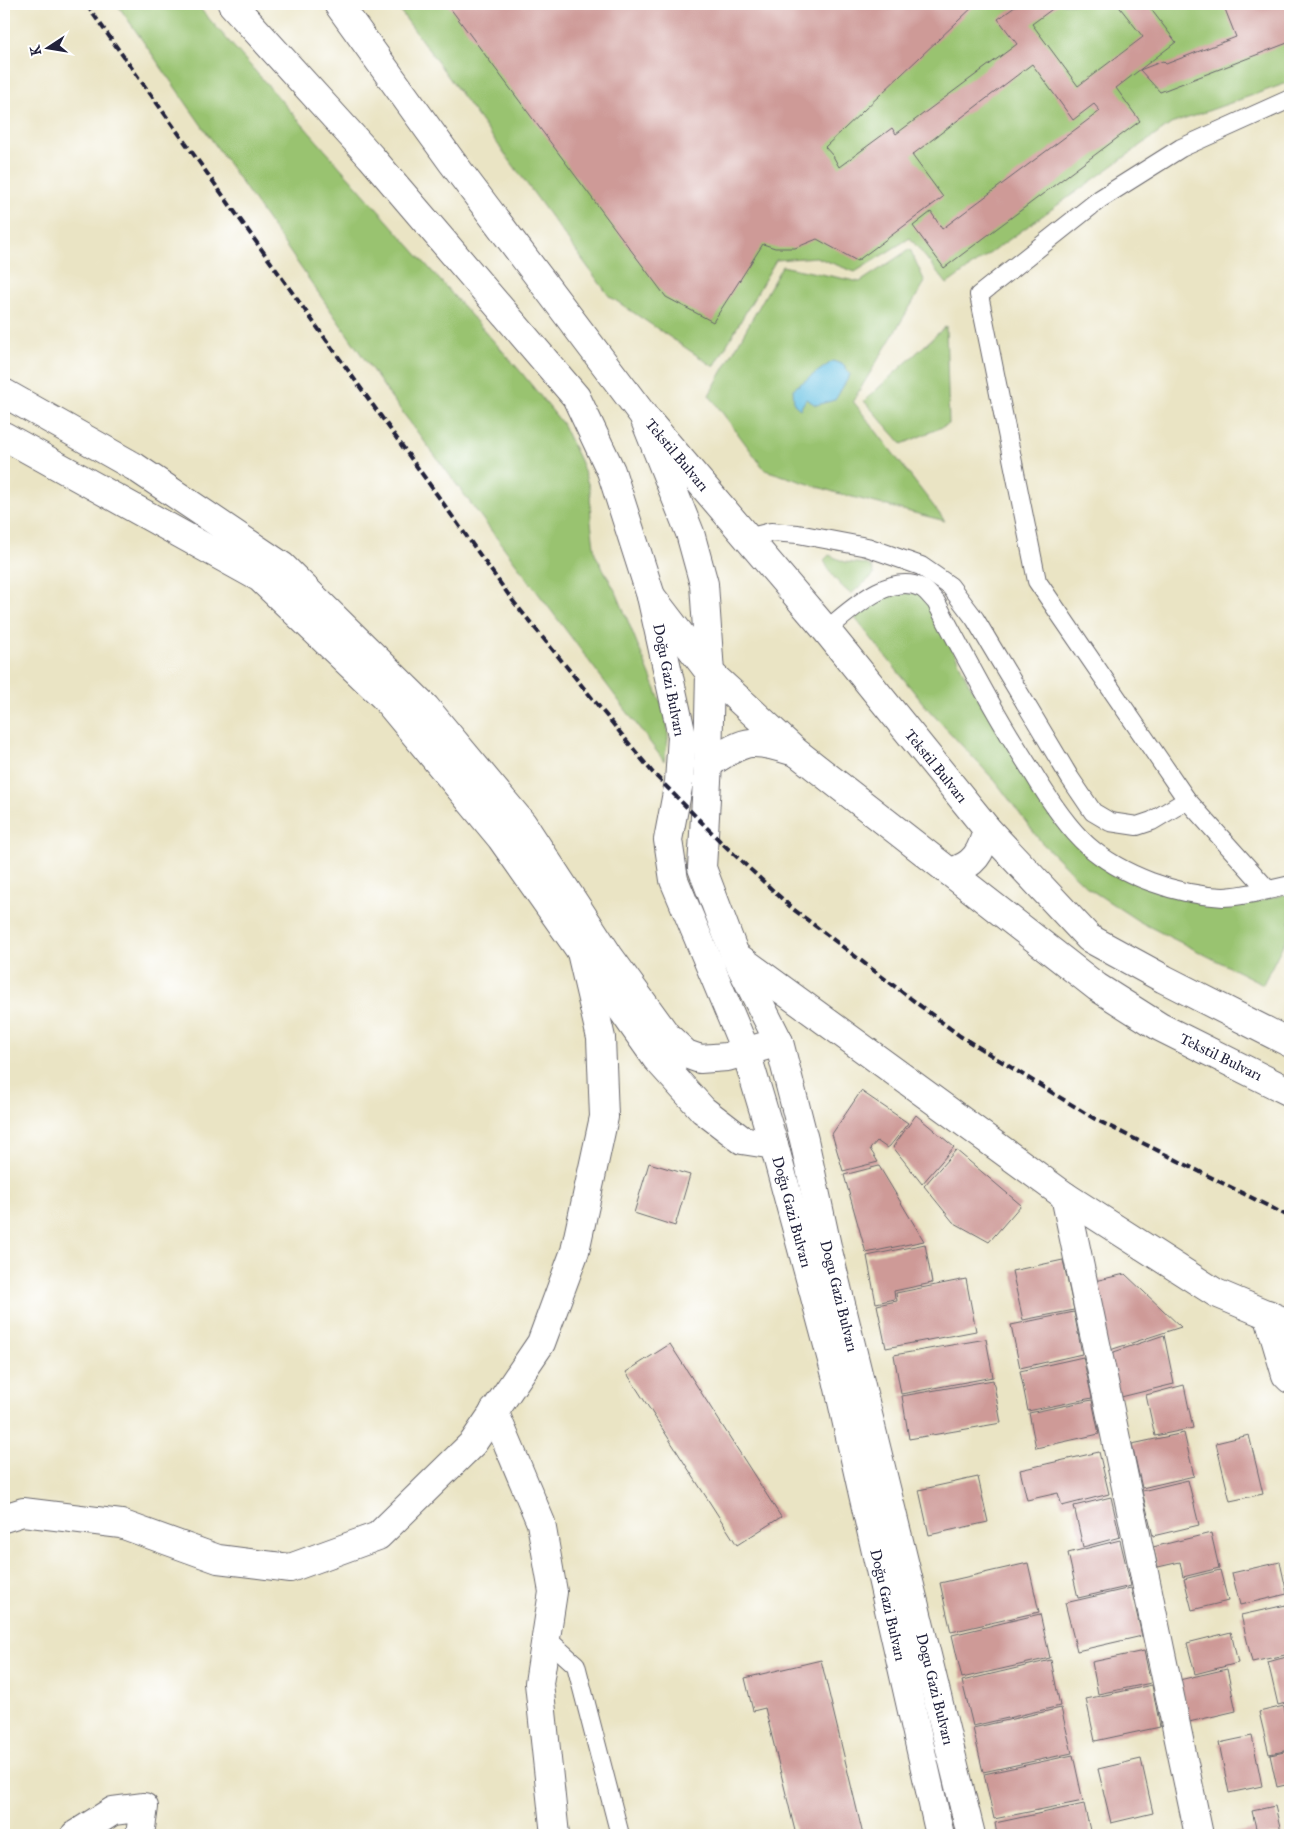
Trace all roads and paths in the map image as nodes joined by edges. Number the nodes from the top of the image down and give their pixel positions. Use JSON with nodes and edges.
{"nodes":[{"id":1,"x":232,"y":4,"type":"edge"},
{"id":2,"x":338,"y":4,"type":"edge"},
{"id":3,"x":1290,"y":99,"type":"edge"},
{"id":4,"x":4,"y":393,"type":"edge"},
{"id":5,"x":643,"y":415,"type":"junction"},
{"id":6,"x":4,"y":436,"type":"edge"},
{"id":7,"x":747,"y":538,"type":"junction"},
{"id":8,"x":651,"y":596,"type":"junction"},
{"id":9,"x":826,"y":630,"type":"junction"},
{"id":10,"x":710,"y":673,"type":"junction"},
{"id":11,"x":796,"y":752,"type":"junction"},
{"id":12,"x":708,"y":764,"type":"junction"},
{"id":13,"x":1187,"y":800,"type":"junction"},
{"id":14,"x":987,"y":829,"type":"junction"},
{"id":15,"x":950,"y":872,"type":"junction"},
{"id":16,"x":1290,"y":885,"type":"edge"},
{"id":17,"x":1267,"y":890,"type":"junction"},
{"id":18,"x":581,"y":950,"type":"junction"},
{"id":19,"x":735,"y":955,"type":"junction"},
{"id":20,"x":779,"y":1042,"type":"junction"},
{"id":21,"x":1290,"y":1043,"type":"edge"},
{"id":22,"x":746,"y":1052,"type":"junction"},
{"id":23,"x":1290,"y":1092,"type":"edge"},
{"id":24,"x":804,"y":1140,"type":"junction"},
{"id":25,"x":774,"y":1145,"type":"junction"},
{"id":26,"x":1065,"y":1196,"type":"junction"},
{"id":27,"x":1279,"y":1319,"type":"edge"},
{"id":28,"x":1289,"y":1384,"type":"edge"},
{"id":29,"x":494,"y":1411,"type":"junction"},
{"id":30,"x":4,"y":1518,"type":"edge"},
{"id":31,"x":546,"y":1638,"type":"junction"},
{"id":32,"x":75,"y":1835,"type":"edge"},
{"id":33,"x":140,"y":1835,"type":"edge"},
{"id":34,"x":555,"y":1835,"type":"edge"},
{"id":35,"x":620,"y":1835,"type":"edge"},
{"id":36,"x":940,"y":1835,"type":"edge"},
{"id":37,"x":971,"y":1835,"type":"edge"},
{"id":38,"x":1199,"y":1835,"type":"edge"}],
"edges":[{"from":1,"to":8,"type":"main road"},
{"from":2,"to":5,"type":"main road"},
{"from":3,"to":13,"type":"lane"},
{"from":4,"to":22,"type":"main road"},
{"from":5,"to":7,"type":"main road","name":"Tekstil Bulvarı"},
{"from":5,"to":10,"type":"main road","name":"Dogu Gazi Bulvarı"},
{"from":6,"to":18,"type":"main road"},
{"from":7,"to":9,"type":"main road","name":"Tekstil Bulvarı"},
{"from":7,"to":13,"type":"lane"},
{"from":8,"to":10,"type":"main road","name":"Tekstil Bulvarı"},
{"from":8,"to":22,"type":"main road","name":"Doğu Gazi Bulvarı"},
{"from":9,"to":14,"type":"main road","name":"Tekstil Bulvarı"},
{"from":9,"to":17,"type":"lane"},
{"from":10,"to":11,"type":"main road","name":"Tekstil Bulvarı"},
{"from":10,"to":12,"type":"main road","name":"Dogu Gazi Bulvarı"},
{"from":11,"to":12,"type":"main road"},
{"from":11,"to":15,"type":"main road","name":"Tekstil Bulvarı"},
{"from":12,"to":19,"type":"main road","name":"Dogu Gazi Bulvarı"},
{"from":13,"to":17,"type":"lane"},
{"from":14,"to":15,"type":"main road"},
{"from":14,"to":21,"type":"main road","name":"Tekstil Bulvarı"},
{"from":15,"to":23,"type":"main road","name":"Tekstil Bulvarı"},
{"from":16,"to":17,"type":"lane"},
{"from":18,"to":25,"type":"main road"},
{"from":18,"to":29,"type":"main road"},
{"from":19,"to":20,"type":"main road","name":"Dogu Gazi Bulvarı"},
{"from":19,"to":26,"type":"main road"},
{"from":20,"to":22,"type":"main road"},
{"from":20,"to":24,"type":"main road","name":"Dogu Gazi Bulvarı"},
{"from":22,"to":25,"type":"main road","name":"Doğu Gazi Bulvarı"},
{"from":24,"to":25,"type":"lane"},
{"from":24,"to":37,"type":"main road","name":"Dogu Gazi Bulvarı"},
{"from":25,"to":36,"type":"main road","name":"Doğu Gazi Bulvarı"},
{"from":26,"to":27,"type":"main road"},
{"from":26,"to":38,"type":"main road"},
{"from":27,"to":28,"type":"main road"},
{"from":29,"to":30,"type":"main road"},
{"from":29,"to":31,"type":"main road"},
{"from":31,"to":34,"type":"main road"},
{"from":31,"to":35,"type":"lane"},
{"from":32,"to":33,"type":"main road"}]}
